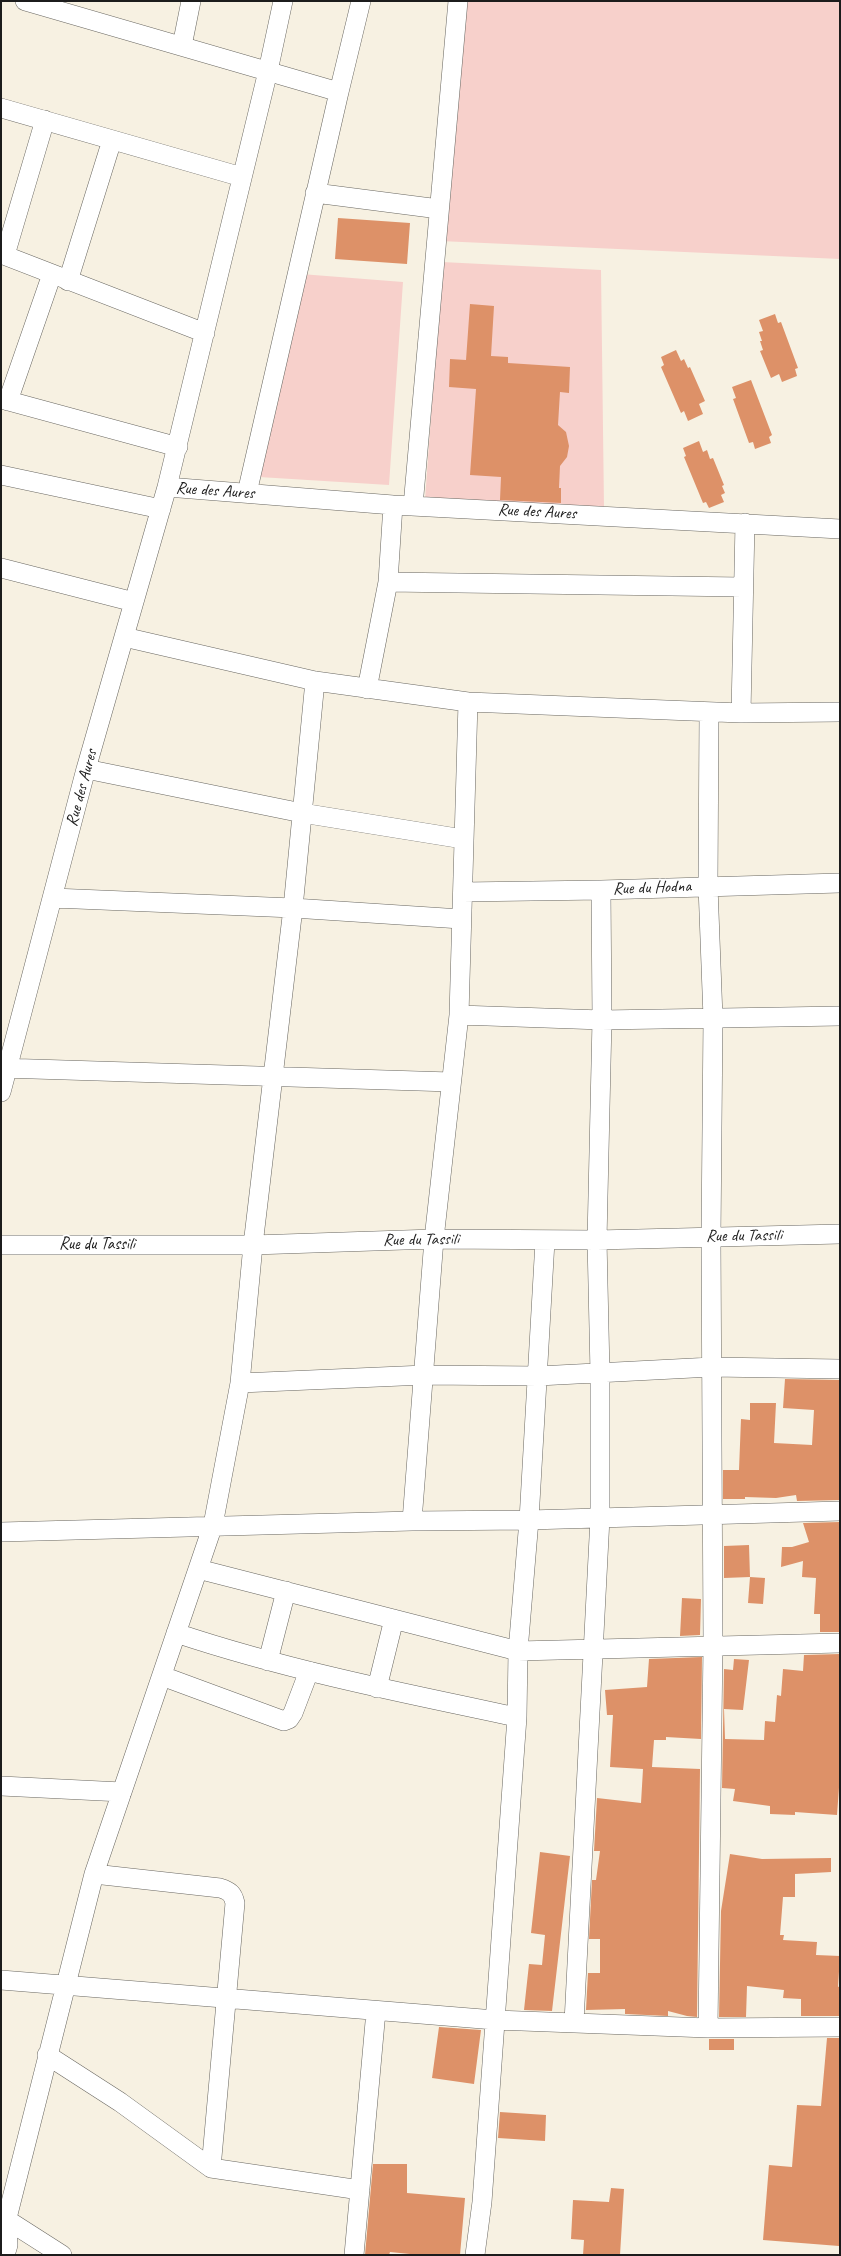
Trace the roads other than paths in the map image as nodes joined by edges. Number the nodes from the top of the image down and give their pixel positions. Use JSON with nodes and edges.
{"nodes":[{"id":1,"x":25,"y":1,"type":"edge"},
{"id":2,"x":191,"y":1,"type":"edge"},
{"id":3,"x":283,"y":1,"type":"edge"},
{"id":4,"x":361,"y":1,"type":"edge"},
{"id":5,"x":458,"y":1,"type":"edge"},
{"id":6,"x":78,"y":8,"type":"edge"},
{"id":7,"x":182,"y":46,"type":"junction"},
{"id":8,"x":268,"y":71,"type":"junction"},
{"id":9,"x":338,"y":92,"type":"junction"},
{"id":10,"x":1,"y":108,"type":"edge"},
{"id":11,"x":45,"y":120,"type":"junction"},
{"id":12,"x":112,"y":140,"type":"junction"},
{"id":13,"x":242,"y":177,"type":"junction"},
{"id":14,"x":315,"y":193,"type":"junction"},
{"id":15,"x":439,"y":209,"type":"junction"},
{"id":16,"x":3,"y":255,"type":"edge"},
{"id":17,"x":60,"y":277,"type":"junction"},
{"id":18,"x":205,"y":333,"type":"junction"},
{"id":19,"x":5,"y":400,"type":"edge"},
{"id":20,"x":178,"y":447,"type":"junction"},
{"id":21,"x":1,"y":475,"type":"edge"},
{"id":22,"x":167,"y":487,"type":"junction"},
{"id":23,"x":247,"y":493,"type":"junction"},
{"id":24,"x":393,"y":505,"type":"junction"},
{"id":25,"x":413,"y":506,"type":"junction"},
{"id":26,"x":161,"y":509,"type":"junction"},
{"id":27,"x":745,"y":523,"type":"junction"},
{"id":28,"x":840,"y":529,"type":"edge"},
{"id":29,"x":1,"y":568,"type":"edge"},
{"id":30,"x":388,"y":582,"type":"junction"},
{"id":31,"x":742,"y":587,"type":"junction"},
{"id":32,"x":134,"y":602,"type":"junction"},
{"id":33,"x":124,"y":637,"type":"junction"},
{"id":34,"x":315,"y":681,"type":"junction"},
{"id":35,"x":367,"y":689,"type":"junction"},
{"id":36,"x":468,"y":702,"type":"junction"},
{"id":37,"x":709,"y":712,"type":"junction"},
{"id":38,"x":840,"y":712,"type":"edge"},
{"id":39,"x":740,"y":713,"type":"junction"},
{"id":40,"x":86,"y":769,"type":"junction"},
{"id":41,"x":302,"y":813,"type":"junction"},
{"id":42,"x":463,"y":840,"type":"junction"},
{"id":43,"x":840,"y":883,"type":"edge"},
{"id":44,"x":708,"y":886,"type":"junction"},
{"id":45,"x":601,"y":890,"type":"junction"},
{"id":46,"x":463,"y":892,"type":"junction"},
{"id":47,"x":53,"y":898,"type":"junction"},
{"id":48,"x":293,"y":908,"type":"junction"},
{"id":49,"x":461,"y":919,"type":"junction"},
{"id":50,"x":458,"y":1015,"type":"junction"},
{"id":51,"x":840,"y":1016,"type":"edge"},
{"id":52,"x":713,"y":1018,"type":"junction"},
{"id":53,"x":602,"y":1020,"type":"junction"},
{"id":54,"x":4,"y":1069,"type":"edge"},
{"id":55,"x":273,"y":1077,"type":"junction"},
{"id":56,"x":450,"y":1082,"type":"junction"},
{"id":57,"x":1,"y":1092,"type":"edge"},
{"id":58,"x":840,"y":1234,"type":"edge"},
{"id":59,"x":711,"y":1237,"type":"junction"},
{"id":60,"x":434,"y":1239,"type":"junction"},
{"id":61,"x":597,"y":1240,"type":"junction"},
{"id":62,"x":545,"y":1241,"type":"junction"},
{"id":63,"x":1,"y":1245,"type":"edge"},
{"id":64,"x":253,"y":1245,"type":"junction"},
{"id":65,"x":712,"y":1367,"type":"junction"},
{"id":66,"x":840,"y":1369,"type":"edge"},
{"id":67,"x":600,"y":1373,"type":"junction"},
{"id":68,"x":425,"y":1375,"type":"junction"},
{"id":69,"x":538,"y":1376,"type":"junction"},
{"id":70,"x":240,"y":1383,"type":"junction"},
{"id":71,"x":840,"y":1511,"type":"edge"},
{"id":72,"x":712,"y":1514,"type":"junction"},
{"id":73,"x":600,"y":1518,"type":"junction"},
{"id":74,"x":529,"y":1520,"type":"junction"},
{"id":75,"x":412,"y":1521,"type":"junction"},
{"id":76,"x":213,"y":1525,"type":"junction"},
{"id":77,"x":1,"y":1532,"type":"edge"},
{"id":78,"x":198,"y":1569,"type":"junction"},
{"id":79,"x":286,"y":1591,"type":"junction"},
{"id":80,"x":394,"y":1619,"type":"junction"},
{"id":81,"x":176,"y":1633,"type":"junction"},
{"id":82,"x":840,"y":1643,"type":"edge"},
{"id":83,"x":713,"y":1645,"type":"junction"},
{"id":84,"x":594,"y":1649,"type":"junction"},
{"id":85,"x":518,"y":1651,"type":"junction"},
{"id":86,"x":268,"y":1661,"type":"junction"},
{"id":87,"x":309,"y":1671,"type":"junction"},
{"id":88,"x":162,"y":1676,"type":"junction"},
{"id":89,"x":377,"y":1688,"type":"junction"},
{"id":90,"x":517,"y":1717,"type":"junction"},
{"id":91,"x":1,"y":1786,"type":"edge"},
{"id":92,"x":122,"y":1792,"type":"junction"},
{"id":93,"x":94,"y":1874,"type":"junction"},
{"id":94,"x":1,"y":1980,"type":"edge"},
{"id":95,"x":66,"y":1985,"type":"junction"},
{"id":96,"x":228,"y":2000,"type":"junction"},
{"id":97,"x":376,"y":2012,"type":"junction"},
{"id":98,"x":495,"y":2020,"type":"junction"},
{"id":99,"x":574,"y":2022,"type":"junction"},
{"id":100,"x":840,"y":2027,"type":"edge"},
{"id":101,"x":708,"y":2028,"type":"junction"},
{"id":102,"x":47,"y":2055,"type":"junction"},
{"id":103,"x":211,"y":2168,"type":"junction"},
{"id":104,"x":360,"y":2190,"type":"junction"},
{"id":105,"x":1,"y":2200,"type":"edge"},
{"id":106,"x":4,"y":2217,"type":"edge"},
{"id":107,"x":5,"y":2255,"type":"edge"},
{"id":108,"x":62,"y":2255,"type":"edge"},
{"id":109,"x":354,"y":2255,"type":"edge"},
{"id":110,"x":475,"y":2255,"type":"edge"}],
"edges":[{"from":1,"to":6,"type":"street"},
{"from":2,"to":7,"type":"street"},
{"from":3,"to":8,"type":"street"},
{"from":4,"to":9,"type":"street"},
{"from":5,"to":15,"type":"street"},
{"from":6,"to":7,"type":"street"},
{"from":7,"to":8,"type":"street"},
{"from":8,"to":9,"type":"street"},
{"from":8,"to":13,"type":"street"},
{"from":9,"to":14,"type":"street"},
{"from":10,"to":11,"type":"street"},
{"from":11,"to":12,"type":"street"},
{"from":11,"to":16,"type":"street"},
{"from":12,"to":13,"type":"street"},
{"from":12,"to":17,"type":"street"},
{"from":13,"to":18,"type":"street"},
{"from":14,"to":15,"type":"street"},
{"from":14,"to":23,"type":"street"},
{"from":15,"to":25,"type":"street"},
{"from":16,"to":17,"type":"street"},
{"from":17,"to":18,"type":"street"},
{"from":17,"to":19,"type":"street"},
{"from":18,"to":20,"type":"street"},
{"from":19,"to":20,"type":"street"},
{"from":20,"to":22,"type":"street"},
{"from":21,"to":26,"type":"street"},
{"from":22,"to":23,"type":"street","name":"Rue des Aures"},
{"from":22,"to":26,"type":"street","name":"Rue des Aures"},
{"from":23,"to":24,"type":"street","name":"Rue des Aures"},
{"from":24,"to":25,"type":"street","name":"Rue des Aures"},
{"from":24,"to":30,"type":"street"},
{"from":25,"to":27,"type":"street","name":"Rue des Aures"},
{"from":26,"to":32,"type":"street","name":"Rue des Aures"},
{"from":27,"to":28,"type":"street","name":"Rue des Aures"},
{"from":27,"to":31,"type":"street"},
{"from":29,"to":32,"type":"street"},
{"from":30,"to":31,"type":"street"},
{"from":30,"to":35,"type":"street"},
{"from":31,"to":39,"type":"street"},
{"from":32,"to":33,"type":"street","name":"Rue des Aures"},
{"from":33,"to":34,"type":"street"},
{"from":33,"to":40,"type":"street","name":"Rue des Aures"},
{"from":34,"to":35,"type":"street"},
{"from":34,"to":41,"type":"street"},
{"from":35,"to":36,"type":"street"},
{"from":36,"to":37,"type":"street"},
{"from":36,"to":42,"type":"street"},
{"from":37,"to":39,"type":"street"},
{"from":37,"to":44,"type":"street"},
{"from":38,"to":39,"type":"street"},
{"from":40,"to":41,"type":"street"},
{"from":40,"to":47,"type":"street","name":"Rue des Aures"},
{"from":41,"to":42,"type":"street"},
{"from":41,"to":48,"type":"street"},
{"from":42,"to":46,"type":"street"},
{"from":43,"to":44,"type":"street","name":"Rue du Hodna"},
{"from":44,"to":45,"type":"street","name":"Rue du Hodna"},
{"from":44,"to":52,"type":"street"},
{"from":45,"to":46,"type":"street","name":"Rue du Hodna"},
{"from":45,"to":53,"type":"street"},
{"from":46,"to":49,"type":"street"},
{"from":47,"to":48,"type":"street"},
{"from":47,"to":54,"type":"street","name":"Rue des Aures"},
{"from":48,"to":49,"type":"street"},
{"from":48,"to":55,"type":"street"},
{"from":49,"to":50,"type":"street"},
{"from":50,"to":53,"type":"street"},
{"from":50,"to":56,"type":"street"},
{"from":51,"to":52,"type":"street"},
{"from":52,"to":53,"type":"street"},
{"from":52,"to":59,"type":"street"},
{"from":53,"to":61,"type":"street"},
{"from":54,"to":55,"type":"street"},
{"from":54,"to":57,"type":"street","name":"Rue des Aures"},
{"from":55,"to":56,"type":"street"},
{"from":55,"to":64,"type":"street"},
{"from":56,"to":60,"type":"street"},
{"from":58,"to":59,"type":"street","name":"Rue du Tassili"},
{"from":59,"to":61,"type":"street","name":"Rue du Tassili"},
{"from":59,"to":65,"type":"street"},
{"from":60,"to":62,"type":"street","name":"Rue du Tassili"},
{"from":60,"to":64,"type":"street","name":"Rue du Tassili"},
{"from":60,"to":68,"type":"street"},
{"from":61,"to":62,"type":"street","name":"Rue du Tassili"},
{"from":61,"to":67,"type":"street"},
{"from":62,"to":69,"type":"street"},
{"from":63,"to":64,"type":"street","name":"Rue du Tassili"},
{"from":64,"to":70,"type":"street"},
{"from":65,"to":66,"type":"street"},
{"from":65,"to":67,"type":"street"},
{"from":65,"to":72,"type":"street"},
{"from":67,"to":69,"type":"street"},
{"from":67,"to":73,"type":"street"},
{"from":68,"to":69,"type":"street"},
{"from":68,"to":70,"type":"street"},
{"from":68,"to":75,"type":"street"},
{"from":69,"to":74,"type":"street"},
{"from":70,"to":76,"type":"street"},
{"from":71,"to":72,"type":"street"},
{"from":72,"to":73,"type":"street"},
{"from":72,"to":83,"type":"street"},
{"from":73,"to":74,"type":"street"},
{"from":73,"to":84,"type":"street"},
{"from":74,"to":75,"type":"street"},
{"from":74,"to":85,"type":"street"},
{"from":75,"to":76,"type":"street"},
{"from":76,"to":77,"type":"street"},
{"from":76,"to":78,"type":"street"},
{"from":78,"to":79,"type":"street"},
{"from":78,"to":81,"type":"street"},
{"from":79,"to":80,"type":"street"},
{"from":79,"to":86,"type":"street"},
{"from":80,"to":85,"type":"street"},
{"from":80,"to":89,"type":"street"},
{"from":81,"to":86,"type":"street"},
{"from":81,"to":88,"type":"street"},
{"from":82,"to":83,"type":"street"},
{"from":83,"to":84,"type":"street"},
{"from":83,"to":101,"type":"street"},
{"from":84,"to":85,"type":"street"},
{"from":84,"to":99,"type":"street"},
{"from":85,"to":90,"type":"street"},
{"from":86,"to":87,"type":"street"},
{"from":87,"to":88,"type":"street"},
{"from":87,"to":89,"type":"street"},
{"from":88,"to":92,"type":"street"},
{"from":89,"to":90,"type":"street"},
{"from":90,"to":98,"type":"street"},
{"from":91,"to":92,"type":"street"},
{"from":92,"to":93,"type":"street"},
{"from":93,"to":95,"type":"street"},
{"from":93,"to":96,"type":"street"},
{"from":94,"to":95,"type":"street"},
{"from":95,"to":96,"type":"street"},
{"from":95,"to":102,"type":"street"},
{"from":96,"to":97,"type":"street"},
{"from":96,"to":103,"type":"street"},
{"from":97,"to":98,"type":"street"},
{"from":97,"to":104,"type":"street"},
{"from":98,"to":99,"type":"street"},
{"from":98,"to":110,"type":"street"},
{"from":99,"to":101,"type":"street"},
{"from":100,"to":101,"type":"street"},
{"from":102,"to":103,"type":"street"},
{"from":102,"to":106,"type":"street"},
{"from":103,"to":104,"type":"street"},
{"from":104,"to":109,"type":"street"},
{"from":105,"to":106,"type":"street"},
{"from":106,"to":107,"type":"street"},
{"from":106,"to":108,"type":"street"}]}
